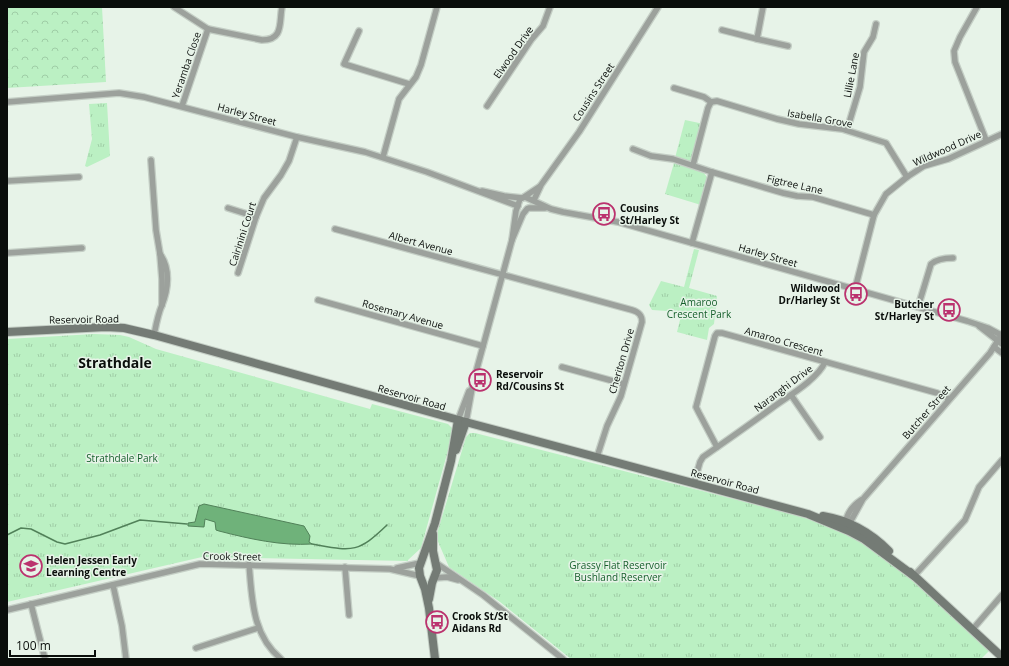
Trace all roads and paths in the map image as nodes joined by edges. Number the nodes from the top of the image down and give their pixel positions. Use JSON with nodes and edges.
{"nodes":[{"id":1,"x":174,"y":7,"type":"edge"},
{"id":2,"x":282,"y":7,"type":"edge"},
{"id":3,"x":438,"y":7,"type":"edge"},
{"id":4,"x":550,"y":7,"type":"edge"},
{"id":5,"x":658,"y":7,"type":"edge"},
{"id":6,"x":763,"y":7,"type":"edge"},
{"id":7,"x":977,"y":7,"type":"edge"},
{"id":8,"x":876,"y":24,"type":"dead end"},
{"id":9,"x":208,"y":29,"type":"junction"},
{"id":10,"x":722,"y":30,"type":"dead end"},
{"id":11,"x":359,"y":31,"type":"dead end"},
{"id":12,"x":757,"y":39,"type":"junction"},
{"id":13,"x":788,"y":46,"type":"dead end"},
{"id":14,"x":409,"y":84,"type":"junction"},
{"id":15,"x":674,"y":88,"type":"dead end"},
{"id":16,"x":7,"y":102,"type":"edge"},
{"id":17,"x":711,"y":102,"type":"junction"},
{"id":18,"x":182,"y":106,"type":"junction"},
{"id":19,"x":487,"y":106,"type":"dead end"},
{"id":20,"x":847,"y":130,"type":"junction"},
{"id":21,"x":1002,"y":134,"type":"edge"},
{"id":22,"x":297,"y":137,"type":"junction"},
{"id":23,"x":986,"y":140,"type":"junction"},
{"id":24,"x":633,"y":149,"type":"dead end"},
{"id":25,"x":383,"y":157,"type":"junction"},
{"id":26,"x":151,"y":160,"type":"dead end"},
{"id":27,"x":693,"y":165,"type":"junction"},
{"id":28,"x":712,"y":172,"type":"junction"},
{"id":29,"x":79,"y":177,"type":"dead end"},
{"id":30,"x":907,"y":177,"type":"junction"},
{"id":31,"x":7,"y":181,"type":"edge"},
{"id":32,"x":541,"y":185,"type":"junction"},
{"id":33,"x":477,"y":190,"type":"junction"},
{"id":34,"x":523,"y":198,"type":"junction"},
{"id":35,"x":534,"y":200,"type":"junction"},
{"id":36,"x":518,"y":206,"type":"junction"},
{"id":37,"x":228,"y":208,"type":"dead end"},
{"id":38,"x":528,"y":208,"type":"junction"},
{"id":39,"x":551,"y":209,"type":"junction"},
{"id":40,"x":874,"y":215,"type":"junction"},
{"id":41,"x":256,"y":217,"type":"junction"},
{"id":42,"x":335,"y":229,"type":"dead end"},
{"id":43,"x":512,"y":240,"type":"junction"},
{"id":44,"x":692,"y":243,"type":"junction"},
{"id":45,"x":82,"y":248,"type":"dead end"},
{"id":46,"x":7,"y":253,"type":"edge"},
{"id":47,"x":953,"y":258,"type":"dead end"},
{"id":48,"x":238,"y":273,"type":"dead end"},
{"id":49,"x":502,"y":275,"type":"junction"},
{"id":50,"x":854,"y":289,"type":"junction"},
{"id":51,"x":318,"y":300,"type":"dead end"},
{"id":52,"x":918,"y":307,"type":"junction"},
{"id":53,"x":7,"y":332,"type":"edge"},
{"id":54,"x":154,"y":335,"type":"junction"},
{"id":55,"x":1001,"y":337,"type":"edge"},
{"id":56,"x":483,"y":346,"type":"junction"},
{"id":57,"x":994,"y":347,"type":"junction"},
{"id":58,"x":1002,"y":353,"type":"edge"},
{"id":59,"x":825,"y":362,"type":"junction"},
{"id":60,"x":562,"y":367,"type":"dead end"},
{"id":61,"x":624,"y":384,"type":"junction"},
{"id":62,"x":791,"y":395,"type":"junction"},
{"id":63,"x":949,"y":399,"type":"junction"},
{"id":64,"x":462,"y":421,"type":"junction"},
{"id":65,"x":820,"y":437,"type":"dead end"},
{"id":66,"x":717,"y":447,"type":"junction"},
{"id":67,"x":597,"y":457,"type":"junction"},
{"id":68,"x":1002,"y":460,"type":"edge"},
{"id":69,"x":694,"y":483,"type":"junction"},
{"id":70,"x":435,"y":522,"type":"junction"},
{"id":71,"x":847,"y":525,"type":"junction"},
{"id":72,"x":420,"y":563,"type":"junction"},
{"id":73,"x":436,"y":563,"type":"junction"},
{"id":74,"x":249,"y":564,"type":"junction"},
{"id":75,"x":345,"y":567,"type":"junction"},
{"id":76,"x":390,"y":568,"type":"junction"},
{"id":77,"x":420,"y":576,"type":"junction"},
{"id":78,"x":914,"y":576,"type":"junction"},
{"id":79,"x":434,"y":578,"type":"junction"},
{"id":80,"x":462,"y":582,"type":"junction"},
{"id":81,"x":113,"y":585,"type":"junction"},
{"id":82,"x":1002,"y":595,"type":"edge"},
{"id":83,"x":32,"y":604,"type":"junction"},
{"id":84,"x":429,"y":608,"type":"junction"},
{"id":85,"x":7,"y":610,"type":"edge"},
{"id":86,"x":349,"y":615,"type":"dead end"},
{"id":87,"x":258,"y":628,"type":"junction"},
{"id":88,"x":972,"y":630,"type":"junction"},
{"id":89,"x":196,"y":648,"type":"dead end"},
{"id":90,"x":1002,"y":657,"type":"edge"},
{"id":91,"x":45,"y":659,"type":"edge"},
{"id":92,"x":126,"y":659,"type":"edge"},
{"id":93,"x":281,"y":659,"type":"edge"},
{"id":94,"x":435,"y":659,"type":"edge"},
{"id":95,"x":564,"y":659,"type":"edge"}],
"edges":[{"from":1,"to":9,"type":"street","name":"Yeramba Close"},
{"from":2,"to":9,"type":"street","name":"Yeramba Close"},
{"from":3,"to":14,"type":"street"},
{"from":4,"to":19,"type":"street","name":"Elwood Drive"},
{"from":5,"to":32,"type":"street","name":"Cousins Street"},
{"from":6,"to":12,"type":"street"},
{"from":7,"to":23,"type":"street"},
{"from":8,"to":20,"type":"street","name":"Lillie Lane"},
{"from":9,"to":18,"type":"street","name":"Yeramba Close"},
{"from":10,"to":12,"type":"street"},
{"from":11,"to":14,"type":"street"},
{"from":12,"to":13,"type":"street"},
{"from":14,"to":25,"type":"street"},
{"from":15,"to":17,"type":"street","name":"Isabella Grove"},
{"from":16,"to":18,"type":"street","name":"Harley Street"},
{"from":17,"to":20,"type":"street","name":"Isabella Grove"},
{"from":17,"to":27,"type":"street"},
{"from":18,"to":22,"type":"street","name":"Harley Street"},
{"from":20,"to":30,"type":"street","name":"Isabella Grove"},
{"from":21,"to":23,"type":"street","name":"Wildwood Drive"},
{"from":22,"to":25,"type":"street","name":"Harley Street"},
{"from":22,"to":41,"type":"street","name":"Cairinini Court"},
{"from":23,"to":30,"type":"street","name":"Wildwood Drive"},
{"from":24,"to":27,"type":"street","name":"Figtree Lane"},
{"from":25,"to":33,"type":"street","name":"Harley Street"},
{"from":26,"to":54,"type":"street"},
{"from":27,"to":28,"type":"street","name":"Figtree Lane"},
{"from":28,"to":40,"type":"street","name":"Figtree Lane"},
{"from":28,"to":44,"type":"street"},
{"from":29,"to":31,"type":"street"},
{"from":30,"to":40,"type":"street","name":"Wildwood Drive"},
{"from":32,"to":34,"type":"street","name":"Cousins Street"},
{"from":32,"to":35,"type":"street","name":"Cousins Street"},
{"from":33,"to":34,"type":"street","name":"Harley Street"},
{"from":33,"to":36,"type":"street","name":"Harley Street"},
{"from":34,"to":35,"type":"street","name":"Harley Street"},
{"from":34,"to":36,"type":"street"},
{"from":35,"to":38,"type":"street","name":"Cousins Street"},
{"from":35,"to":39,"type":"street","name":"Harley Street"},
{"from":36,"to":38,"type":"street","name":"Harley Street"},
{"from":36,"to":43,"type":"street"},
{"from":37,"to":41,"type":"street"},
{"from":38,"to":39,"type":"street","name":"Harley Street"},
{"from":38,"to":43,"type":"street"},
{"from":39,"to":44,"type":"street","name":"Harley Street"},
{"from":40,"to":50,"type":"street","name":"Wildwood Drive"},
{"from":41,"to":48,"type":"street","name":"Cairinini Court"},
{"from":42,"to":49,"type":"street","name":"Albert Avenue"},
{"from":43,"to":49,"type":"street"},
{"from":44,"to":50,"type":"street","name":"Harley Street"},
{"from":45,"to":46,"type":"street"},
{"from":47,"to":52,"type":"street"},
{"from":49,"to":56,"type":"street"},
{"from":49,"to":61,"type":"street","name":"Cheriton Drive"},
{"from":50,"to":52,"type":"street","name":"Harley Street"},
{"from":51,"to":56,"type":"street","name":"Rosemary Avenue"},
{"from":52,"to":55,"type":"street","name":"Harley Street"},
{"from":53,"to":54,"type":"main road","name":"Reservoir Road"},
{"from":54,"to":64,"type":"main road","name":"Reservoir Road"},
{"from":55,"to":57,"type":"street","name":"Butcher Street"},
{"from":56,"to":64,"type":"street"},
{"from":57,"to":58,"type":"street"},
{"from":57,"to":63,"type":"street","name":"Butcher Street"},
{"from":59,"to":62,"type":"street","name":"Naranghi Drive"},
{"from":59,"to":63,"type":"street","name":"Naranghi Drive"},
{"from":59,"to":66,"type":"street","name":"Amaroo Crescent"},
{"from":60,"to":61,"type":"street"},
{"from":61,"to":67,"type":"street","name":"Cheriton Drive"},
{"from":62,"to":65,"type":"street"},
{"from":62,"to":66,"type":"street","name":"Naranghi Drive"},
{"from":63,"to":71,"type":"street","name":"Butcher Street"},
{"from":64,"to":67,"type":"main road","name":"Reservoir Road"},
{"from":64,"to":70,"type":"main road"},
{"from":66,"to":69,"type":"street","name":"Naranghi Drive"},
{"from":67,"to":69,"type":"main road","name":"Reservoir Road"},
{"from":68,"to":78,"type":"street"},
{"from":69,"to":71,"type":"main road","name":"Reservoir Road"},
{"from":70,"to":72,"type":"main road"},
{"from":70,"to":73,"type":"main road"},
{"from":71,"to":78,"type":"main road","name":"Reservoir Road"},
{"from":72,"to":73,"type":"main road"},
{"from":72,"to":76,"type":"street","name":"Crook Street"},
{"from":72,"to":77,"type":"main road"},
{"from":73,"to":79,"type":"main road"},
{"from":73,"to":80,"type":"street"},
{"from":74,"to":75,"type":"street","name":"Crook Street"},
{"from":74,"to":81,"type":"street","name":"Crook Street"},
{"from":74,"to":87,"type":"street"},
{"from":75,"to":76,"type":"street","name":"Crook Street"},
{"from":75,"to":86,"type":"street"},
{"from":76,"to":77,"type":"street","name":"Crook Street"},
{"from":77,"to":79,"type":"main road"},
{"from":77,"to":84,"type":"main road"},
{"from":78,"to":88,"type":"main road","name":"Reservoir Road"},
{"from":79,"to":80,"type":"street"},
{"from":79,"to":84,"type":"main road"},
{"from":80,"to":95,"type":"street"},
{"from":81,"to":83,"type":"street","name":"Crook Street"},
{"from":81,"to":92,"type":"street"},
{"from":82,"to":88,"type":"street"},
{"from":83,"to":85,"type":"street","name":"Crook Street"},
{"from":83,"to":91,"type":"street"},
{"from":84,"to":94,"type":"main road"},
{"from":87,"to":89,"type":"street"},
{"from":87,"to":93,"type":"street"},
{"from":88,"to":90,"type":"main road","name":"Reservoir Road"}]}
